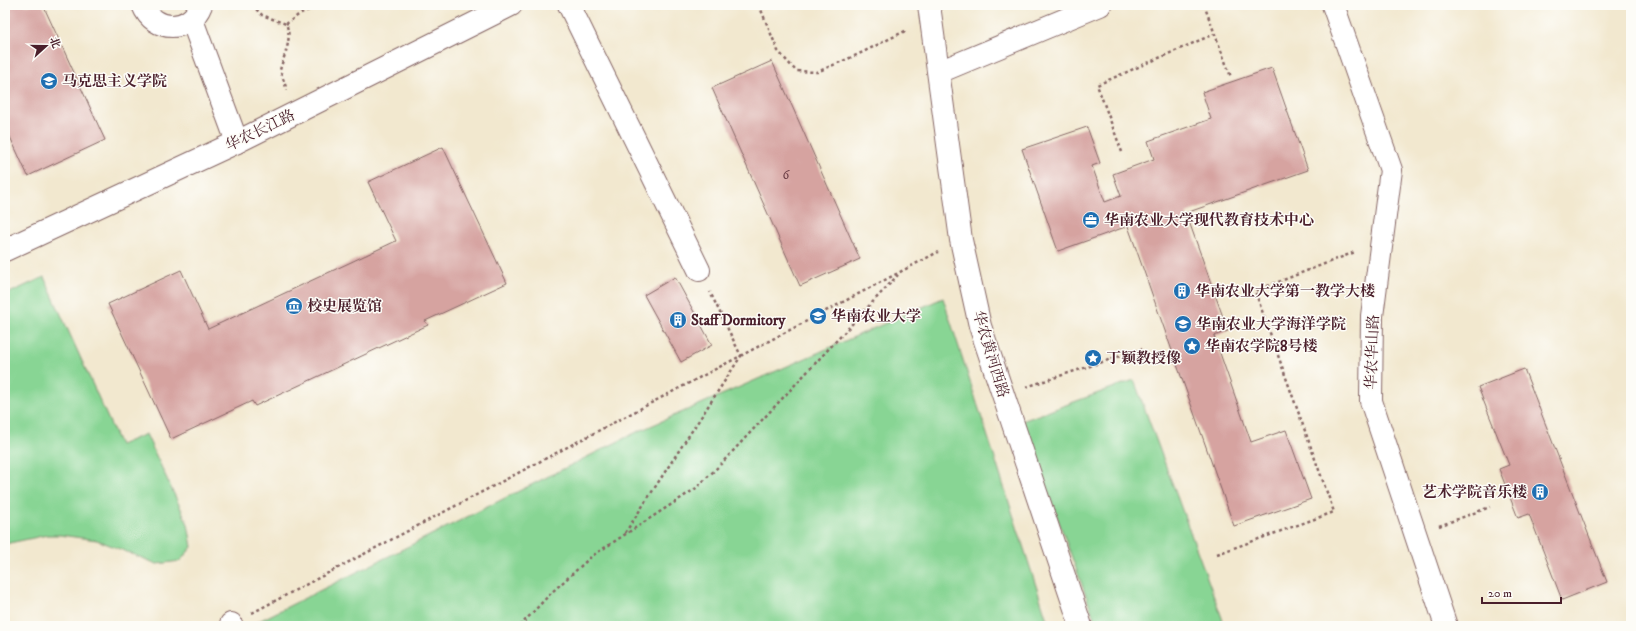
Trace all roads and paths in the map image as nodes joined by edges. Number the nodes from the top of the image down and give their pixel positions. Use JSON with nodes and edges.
{"nodes":[{"id":1,"x":143,"y":5,"type":"edge"},
{"id":2,"x":252,"y":5,"type":"edge"},
{"id":3,"x":319,"y":5,"type":"edge"},
{"id":4,"x":511,"y":5,"type":"edge"},
{"id":5,"x":569,"y":5,"type":"edge"},
{"id":6,"x":759,"y":5,"type":"edge"},
{"id":7,"x":929,"y":5,"type":"edge"},
{"id":8,"x":1100,"y":5,"type":"edge"},
{"id":9,"x":1204,"y":5,"type":"edge"},
{"id":10,"x":1333,"y":5,"type":"edge"},
{"id":11,"x":196,"y":12,"type":"edge"},
{"id":12,"x":286,"y":24,"type":"junction"},
{"id":13,"x":932,"y":26,"type":"junction"},
{"id":14,"x":1214,"y":34,"type":"junction"},
{"id":15,"x":939,"y":72,"type":"junction"},
{"id":16,"x":1231,"y":77,"type":"dead end"},
{"id":17,"x":298,"y":112,"type":"junction"},
{"id":18,"x":237,"y":142,"type":"junction"},
{"id":19,"x":1122,"y":152,"type":"dead end"},
{"id":20,"x":962,"y":240,"type":"junction"},
{"id":21,"x":1382,"y":242,"type":"junction"},
{"id":22,"x":5,"y":250,"type":"edge"},
{"id":23,"x":699,"y":270,"type":"joint"},
{"id":24,"x":899,"y":273,"type":"junction"},
{"id":25,"x":1142,"y":348,"type":"dead end"},
{"id":26,"x":741,"y":356,"type":"junction"},
{"id":27,"x":1003,"y":395,"type":"junction"},
{"id":28,"x":1490,"y":507,"type":"dead end"},
{"id":29,"x":1437,"y":527,"type":"dead end"},
{"id":30,"x":624,"y":534,"type":"junction"},
{"id":31,"x":1217,"y":554,"type":"dead end"},
{"id":32,"x":232,"y":625,"type":"edge"},
{"id":33,"x":520,"y":626,"type":"edge"},
{"id":34,"x":1081,"y":626,"type":"edge"},
{"id":35,"x":1446,"y":626,"type":"edge"}],
"edges":[{"from":1,"to":11,"type":"street"},
{"from":2,"to":12,"type":"path"},
{"from":3,"to":12,"type":"path"},
{"from":4,"to":17,"type":"street","name":"华农长江路"},
{"from":5,"to":23,"type":"street"},
{"from":6,"to":13,"type":"path"},
{"from":7,"to":13,"type":"street","name":"华农黄河西路"},
{"from":8,"to":15,"type":"street"},
{"from":9,"to":14,"type":"path"},
{"from":10,"to":21,"type":"street","name":"华农华山路"},
{"from":11,"to":18,"type":"street"},
{"from":12,"to":17,"type":"path"},
{"from":13,"to":15,"type":"street","name":"华农黄河西路"},
{"from":14,"to":16,"type":"path"},
{"from":14,"to":19,"type":"path"},
{"from":15,"to":20,"type":"street","name":"华农黄河西路"},
{"from":17,"to":18,"type":"street","name":"华农长江路"},
{"from":18,"to":22,"type":"street","name":"华农长江路"},
{"from":20,"to":24,"type":"path"},
{"from":20,"to":27,"type":"street","name":"华农黄河西路"},
{"from":21,"to":31,"type":"path"},
{"from":21,"to":35,"type":"street","name":"华农华山路"},
{"from":23,"to":26,"type":"path"},
{"from":24,"to":26,"type":"path"},
{"from":24,"to":30,"type":"path"},
{"from":25,"to":27,"type":"path"},
{"from":26,"to":30,"type":"path"},
{"from":26,"to":32,"type":"path"},
{"from":27,"to":34,"type":"street","name":"华农黄河西路"},
{"from":28,"to":29,"type":"path"},
{"from":30,"to":33,"type":"path"}]}
